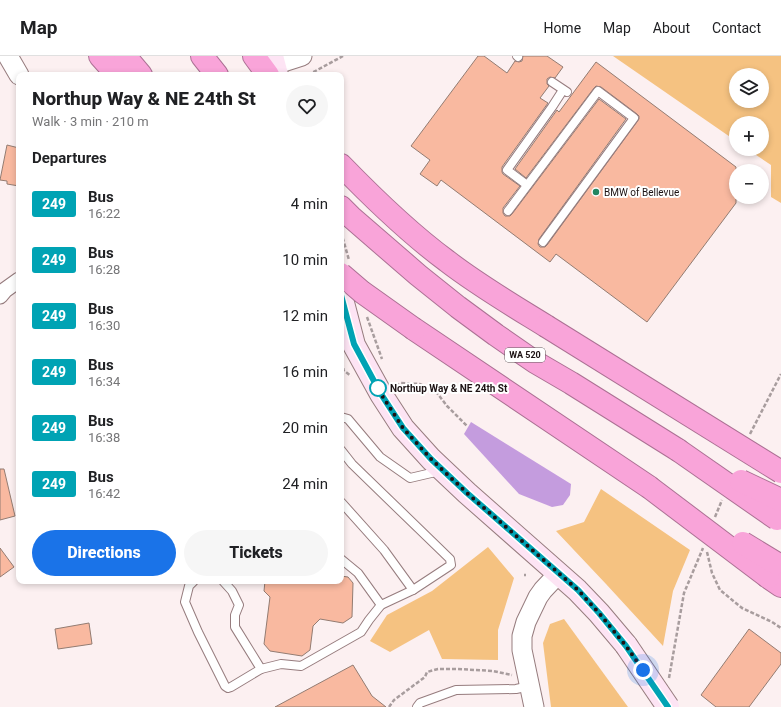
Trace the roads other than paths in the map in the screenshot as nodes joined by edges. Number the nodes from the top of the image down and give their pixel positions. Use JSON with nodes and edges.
{"nodes":[{"id":1,"x":8,"y":56,"type":"edge"},
{"id":2,"x":100,"y":56,"type":"edge"},
{"id":3,"x":125,"y":56,"type":"edge"},
{"id":4,"x":202,"y":56,"type":"edge"},
{"id":5,"x":254,"y":56,"type":"edge"},
{"id":6,"x":302,"y":56,"type":"edge"},
{"id":7,"x":273,"y":68,"type":"edge"},
{"id":8,"x":17,"y":72,"type":"edge"},
{"id":9,"x":114,"y":72,"type":"edge"},
{"id":10,"x":138,"y":72,"type":"edge"},
{"id":11,"x":215,"y":72,"type":"edge"},
{"id":12,"x":552,"y":82,"type":"dead end"},
{"id":13,"x":344,"y":168,"type":"edge"},
{"id":14,"x":527,"y":185,"type":"junction"},
{"id":15,"x":344,"y":210,"type":"edge"},
{"id":16,"x":508,"y":211,"type":"dead end"},
{"id":17,"x":543,"y":242,"type":"dead end"},
{"id":18,"x":344,"y":277,"type":"edge"},
{"id":19,"x":16,"y":282,"type":"edge"},
{"id":20,"x":2,"y":292,"type":"edge"},
{"id":21,"x":344,"y":320,"type":"edge"},
{"id":22,"x":347,"y":346,"type":"edge"},
{"id":23,"x":344,"y":418,"type":"edge"},
{"id":24,"x":344,"y":454,"type":"edge"},
{"id":25,"x":443,"y":470,"type":"junction"},
{"id":26,"x":781,"y":472,"type":"edge"},
{"id":27,"x":344,"y":505,"type":"edge"},
{"id":28,"x":780,"y":514,"type":"edge"},
{"id":29,"x":344,"y":561,"type":"edge"},
{"id":30,"x":559,"y":573,"type":"junction"},
{"id":31,"x":777,"y":573,"type":"edge"},
{"id":32,"x":191,"y":584,"type":"edge"},
{"id":33,"x":226,"y":584,"type":"edge"},
{"id":34,"x":414,"y":590,"type":"junction"},
{"id":35,"x":381,"y":605,"type":"junction"},
{"id":36,"x":260,"y":669,"type":"junction"},
{"id":37,"x":530,"y":686,"type":"junction"},
{"id":38,"x":417,"y":707,"type":"edge"},
{"id":39,"x":534,"y":707,"type":"edge"},
{"id":40,"x":668,"y":707,"type":"edge"}],
"edges":[{"from":1,"to":8,"type":"street"},
{"from":2,"to":9,"type":"highway"},
{"from":3,"to":10,"type":"highway"},
{"from":4,"to":11,"type":"highway"},
{"from":5,"to":7,"type":"highway"},
{"from":6,"to":7,"type":"street"},
{"from":12,"to":14,"type":"lane"},
{"from":13,"to":26,"type":"highway","bridge":true},
{"from":14,"to":16,"type":"lane"},
{"from":14,"to":17,"type":"lane"},
{"from":15,"to":28,"type":"highway","number":"WA 520","bridge":true},
{"from":18,"to":31,"type":"highway","bridge":true},
{"from":19,"to":20,"type":"street"},
{"from":21,"to":22,"type":"main road"},
{"from":22,"to":25,"type":"main road"},
{"from":23,"to":25,"type":"lane"},
{"from":24,"to":34,"type":"lane"},
{"from":25,"to":30,"type":"main road"},
{"from":27,"to":34,"type":"lane"},
{"from":29,"to":35,"type":"lane"},
{"from":30,"to":37,"type":"street"},
{"from":30,"to":40,"type":"main road","bridge":true},
{"from":32,"to":36,"type":"lane"},
{"from":33,"to":36,"type":"lane"},
{"from":34,"to":35,"type":"lane"},
{"from":35,"to":36,"type":"lane"},
{"from":37,"to":38,"type":"lane"},
{"from":37,"to":39,"type":"street"}]}
